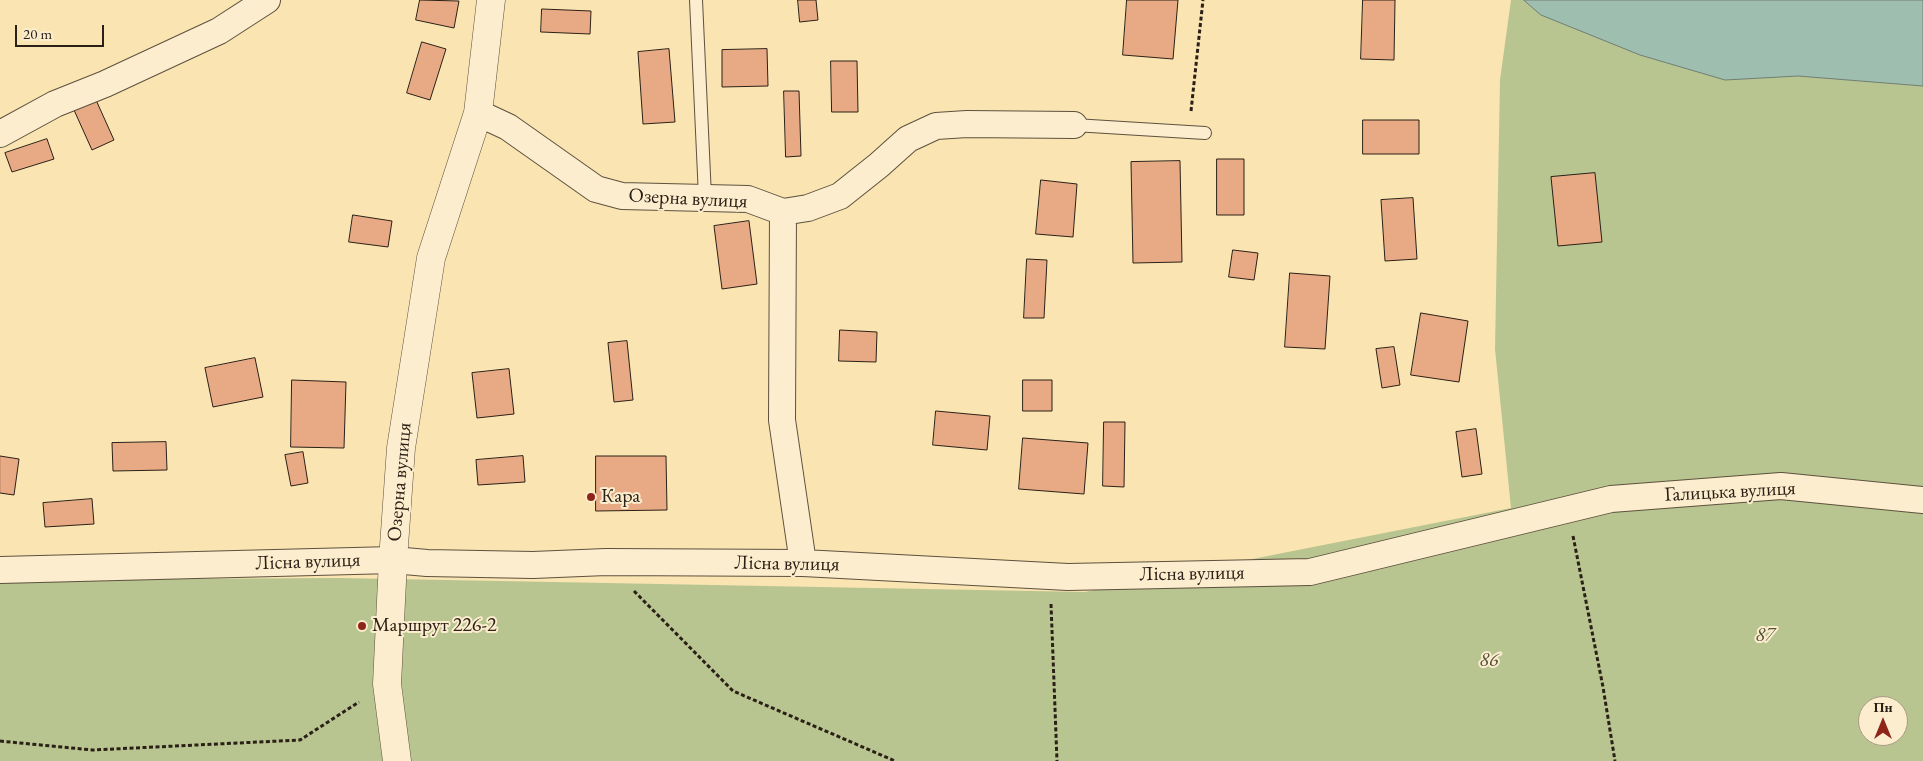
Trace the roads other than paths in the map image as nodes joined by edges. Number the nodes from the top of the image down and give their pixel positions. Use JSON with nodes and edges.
{"nodes":[{"id":1,"x":267,"y":0,"type":"edge"},
{"id":2,"x":491,"y":0,"type":"edge"},
{"id":3,"x":696,"y":0,"type":"edge"},
{"id":4,"x":478,"y":113,"type":"junction"},
{"id":5,"x":1074,"y":125,"type":"joint"},
{"id":6,"x":1205,"y":132,"type":"dead end"},
{"id":7,"x":0,"y":134,"type":"edge"},
{"id":8,"x":705,"y":197,"type":"junction"},
{"id":9,"x":784,"y":212,"type":"junction"},
{"id":10,"x":1923,"y":500,"type":"edge"},
{"id":11,"x":1567,"y":510,"type":"joint"},
{"id":12,"x":393,"y":560,"type":"junction"},
{"id":13,"x":804,"y":563,"type":"junction"},
{"id":14,"x":0,"y":570,"type":"edge"},
{"id":15,"x":397,"y":761,"type":"edge"}],
"edges":[{"from":1,"to":7,"type":"street"},
{"from":2,"to":4,"type":"street","name":"Озерна вулиця"},
{"from":3,"to":8,"type":"lane"},
{"from":4,"to":8,"type":"street","name":"Озерна вулиця"},
{"from":4,"to":12,"type":"street","name":"Озерна вулиця"},
{"from":5,"to":6,"type":"lane"},
{"from":5,"to":9,"type":"street","name":"Озерна вулиця"},
{"from":8,"to":9,"type":"street","name":"Озерна вулиця"},
{"from":9,"to":13,"type":"street"},
{"from":10,"to":11,"type":"street","name":"Галицька вулиця"},
{"from":11,"to":13,"type":"street","name":"Лісна вулиця"},
{"from":12,"to":13,"type":"street","name":"Лісна вулиця"},
{"from":12,"to":14,"type":"street","name":"Лісна вулиця"},
{"from":12,"to":15,"type":"street","name":"Озерна вулиця"}]}
